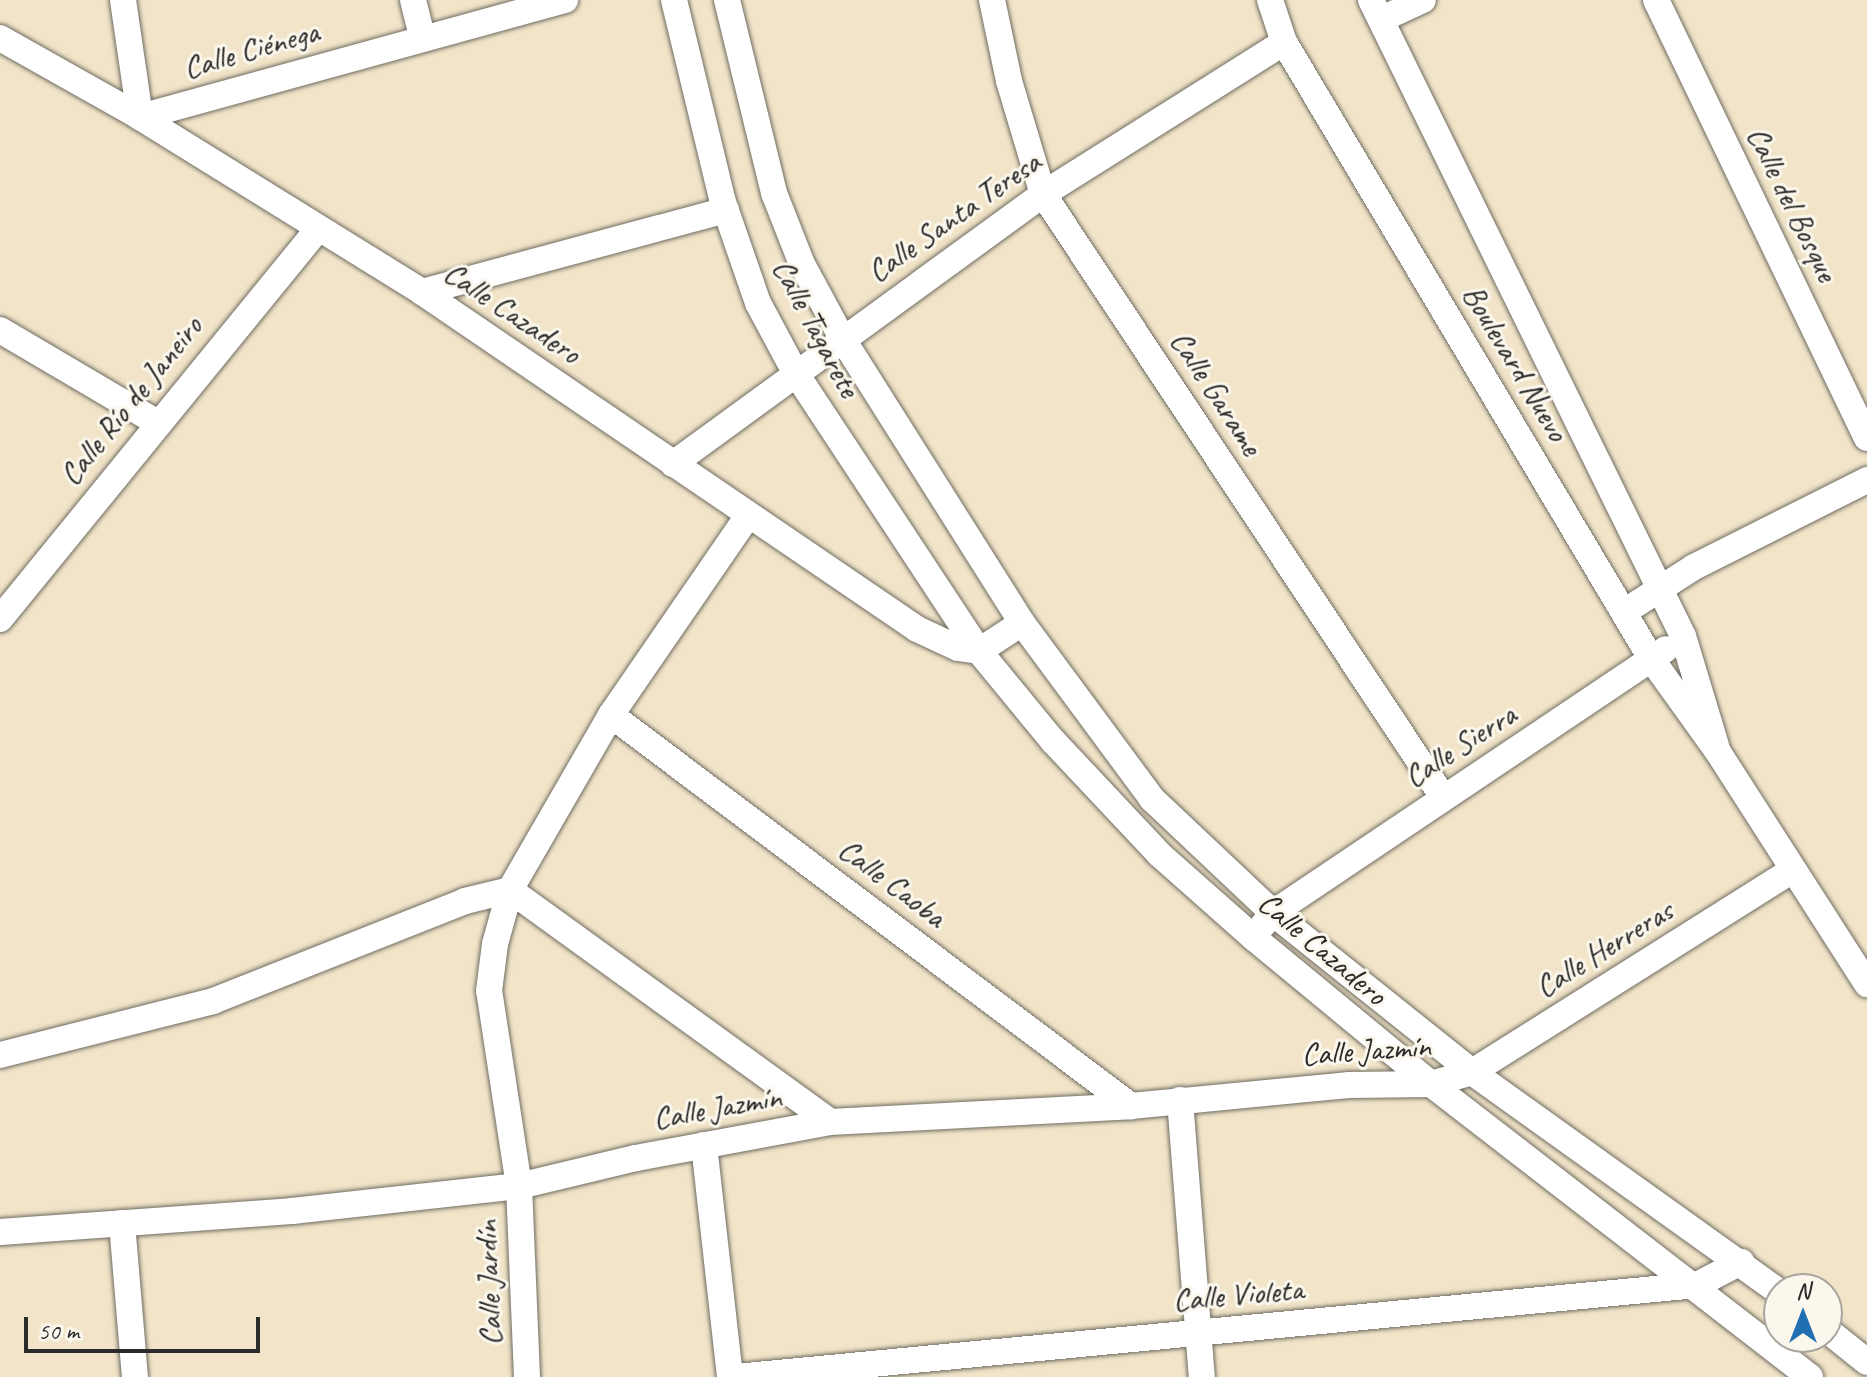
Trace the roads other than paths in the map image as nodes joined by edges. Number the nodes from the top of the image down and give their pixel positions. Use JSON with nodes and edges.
{"nodes":[{"id":1,"x":123,"y":0,"type":"edge"},
{"id":2,"x":413,"y":0,"type":"edge"},
{"id":3,"x":565,"y":0,"type":"edge"},
{"id":4,"x":674,"y":0,"type":"edge"},
{"id":5,"x":727,"y":0,"type":"edge"},
{"id":6,"x":992,"y":0,"type":"edge"},
{"id":7,"x":1270,"y":0,"type":"edge"},
{"id":8,"x":1423,"y":0,"type":"edge"},
{"id":9,"x":1656,"y":0,"type":"edge"},
{"id":10,"x":1377,"y":10,"type":"edge"},
{"id":11,"x":422,"y":37,"type":"junction"},
{"id":12,"x":0,"y":38,"type":"edge"},
{"id":13,"x":1284,"y":42,"type":"junction"},
{"id":14,"x":140,"y":117,"type":"junction"},
{"id":15,"x":1043,"y":194,"type":"junction"},
{"id":16,"x":726,"y":210,"type":"junction"},
{"id":17,"x":318,"y":229,"type":"junction"},
{"id":18,"x":422,"y":292,"type":"junction"},
{"id":19,"x":0,"y":330,"type":"edge"},
{"id":20,"x":842,"y":338,"type":"junction"},
{"id":21,"x":795,"y":372,"type":"junction"},
{"id":22,"x":156,"y":422,"type":"junction"},
{"id":23,"x":1867,"y":438,"type":"edge"},
{"id":24,"x":673,"y":464,"type":"junction"},
{"id":25,"x":1867,"y":480,"type":"edge"},
{"id":26,"x":747,"y":517,"type":"junction"},
{"id":27,"x":1658,"y":587,"type":"junction"},
{"id":28,"x":1624,"y":612,"type":"junction"},
{"id":29,"x":0,"y":619,"type":"edge"},
{"id":30,"x":1022,"y":623,"type":"junction"},
{"id":31,"x":1683,"y":636,"type":"junction"},
{"id":32,"x":979,"y":651,"type":"junction"},
{"id":33,"x":1652,"y":660,"type":"junction"},
{"id":34,"x":611,"y":715,"type":"junction"},
{"id":35,"x":1718,"y":752,"type":"junction"},
{"id":36,"x":1443,"y":797,"type":"junction"},
{"id":37,"x":1793,"y":870,"type":"junction"},
{"id":38,"x":510,"y":890,"type":"junction"},
{"id":39,"x":1273,"y":913,"type":"junction"},
{"id":40,"x":1254,"y":938,"type":"junction"},
{"id":41,"x":1867,"y":984,"type":"edge"},
{"id":42,"x":0,"y":1055,"type":"edge"},
{"id":43,"x":1451,"y":1078,"type":"junction"},
{"id":44,"x":1180,"y":1100,"type":"junction"},
{"id":45,"x":1131,"y":1106,"type":"junction"},
{"id":46,"x":830,"y":1122,"type":"junction"},
{"id":47,"x":704,"y":1145,"type":"junction"},
{"id":48,"x":519,"y":1186,"type":"junction"},
{"id":49,"x":122,"y":1223,"type":"junction"},
{"id":50,"x":0,"y":1232,"type":"edge"},
{"id":51,"x":1741,"y":1262,"type":"junction"},
{"id":52,"x":1763,"y":1279,"type":"edge"},
{"id":53,"x":1697,"y":1285,"type":"junction"},
{"id":54,"x":1198,"y":1333,"type":"junction"},
{"id":55,"x":1843,"y":1343,"type":"edge"},
{"id":56,"x":1867,"y":1362,"type":"edge"},
{"id":57,"x":135,"y":1377,"type":"edge"},
{"id":58,"x":527,"y":1377,"type":"edge"},
{"id":59,"x":730,"y":1377,"type":"edge"},
{"id":60,"x":736,"y":1377,"type":"edge"},
{"id":61,"x":1202,"y":1377,"type":"edge"},
{"id":62,"x":1810,"y":1377,"type":"edge"}],
"edges":[{"from":1,"to":14,"type":"street"},
{"from":2,"to":11,"type":"street"},
{"from":3,"to":11,"type":"street","name":"Calle Ciénega"},
{"from":4,"to":16,"type":"street","name":"Calle Tagarete"},
{"from":5,"to":20,"type":"street","name":"Calle Tagarete"},
{"from":6,"to":15,"type":"street","name":"Calle Garame"},
{"from":7,"to":13,"type":"street","name":"Boulevard Nuevo"},
{"from":8,"to":10,"type":"street"},
{"from":9,"to":23,"type":"street","name":"Calle del Bosque"},
{"from":10,"to":27,"type":"street","name":"Boulevard Nuevo"},
{"from":11,"to":14,"type":"street","name":"Calle Ciénega"},
{"from":12,"to":14,"type":"street","name":"Calle Cazadero"},
{"from":13,"to":15,"type":"street","name":"Calle Santa Teresa"},
{"from":13,"to":28,"type":"street","name":"Boulevard Nuevo"},
{"from":14,"to":17,"type":"street","name":"Calle Cazadero"},
{"from":15,"to":20,"type":"street","name":"Calle Santa Teresa"},
{"from":15,"to":36,"type":"street","name":"Calle Garame"},
{"from":16,"to":18,"type":"street"},
{"from":16,"to":21,"type":"street","name":"Calle Tagarete"},
{"from":17,"to":18,"type":"street","name":"Calle Cazadero"},
{"from":17,"to":22,"type":"street","name":"Calle Río de Janeiro"},
{"from":18,"to":24,"type":"street","name":"Calle Cazadero"},
{"from":19,"to":22,"type":"street"},
{"from":20,"to":21,"type":"street","name":"Calle Santa Teresa"},
{"from":20,"to":30,"type":"street","name":"Calle Tagarete"},
{"from":21,"to":24,"type":"street","name":"Calle Santa Teresa"},
{"from":21,"to":32,"type":"street","name":"Calle Tagarete"},
{"from":22,"to":29,"type":"street","name":"Calle Río de Janeiro"},
{"from":24,"to":26,"type":"street","name":"Calle Cazadero"},
{"from":25,"to":27,"type":"street"},
{"from":26,"to":32,"type":"street","name":"Calle Cazadero"},
{"from":26,"to":34,"type":"street","name":"Calle Jardín"},
{"from":27,"to":28,"type":"street"},
{"from":27,"to":31,"type":"street","name":"Boulevard Nuevo"},
{"from":28,"to":33,"type":"street","name":"Boulevard Nuevo"},
{"from":30,"to":32,"type":"street"},
{"from":30,"to":39,"type":"street","name":"Calle Cazadero"},
{"from":31,"to":33,"type":"street","name":"Calle Sierra"},
{"from":31,"to":35,"type":"street","name":"Boulevard Nuevo"},
{"from":32,"to":40,"type":"street","name":"Calle Cazadero"},
{"from":33,"to":35,"type":"street","name":"Boulevard Nuevo"},
{"from":33,"to":36,"type":"street","name":"Calle Sierra"},
{"from":34,"to":38,"type":"street","name":"Calle Jardín"},
{"from":34,"to":45,"type":"street","name":"Calle Caoba"},
{"from":35,"to":37,"type":"street","name":"Boulevard Nuevo"},
{"from":36,"to":39,"type":"street","name":"Calle Sierra"},
{"from":37,"to":41,"type":"street","name":"Boulevard Nuevo"},
{"from":37,"to":43,"type":"street","name":"Calle Herreras"},
{"from":38,"to":42,"type":"street"},
{"from":38,"to":46,"type":"street"},
{"from":38,"to":48,"type":"street","name":"Calle Jardín"},
{"from":39,"to":40,"type":"street","name":"Calle Sierra"},
{"from":39,"to":43,"type":"street","name":"Calle Cazadero"},
{"from":40,"to":43,"type":"street","name":"Calle Cazadero"},
{"from":43,"to":44,"type":"street","name":"Calle Jazmín"},
{"from":43,"to":51,"type":"street","name":"Calle Cazadero"},
{"from":43,"to":53,"type":"street","name":"Calle Cazadero"},
{"from":44,"to":45,"type":"street","name":"Calle Jazmín"},
{"from":44,"to":54,"type":"street"},
{"from":45,"to":46,"type":"street","name":"Calle Jazmín"},
{"from":46,"to":47,"type":"street","name":"Calle Jazmín"},
{"from":47,"to":48,"type":"street","name":"Calle Jazmín"},
{"from":47,"to":59,"type":"street"},
{"from":48,"to":49,"type":"street","name":"Calle Jazmín"},
{"from":48,"to":58,"type":"street","name":"Calle Jardín"},
{"from":49,"to":50,"type":"street","name":"Calle Jazmín"},
{"from":49,"to":57,"type":"street"},
{"from":51,"to":52,"type":"street","name":"Calle Cazadero"},
{"from":51,"to":53,"type":"street","name":"Calle Violeta"},
{"from":53,"to":54,"type":"street","name":"Calle Violeta"},
{"from":53,"to":62,"type":"street","name":"Calle Cazadero"},
{"from":54,"to":60,"type":"street","name":"Calle Violeta"},
{"from":54,"to":61,"type":"street"},
{"from":55,"to":56,"type":"street"}]}
